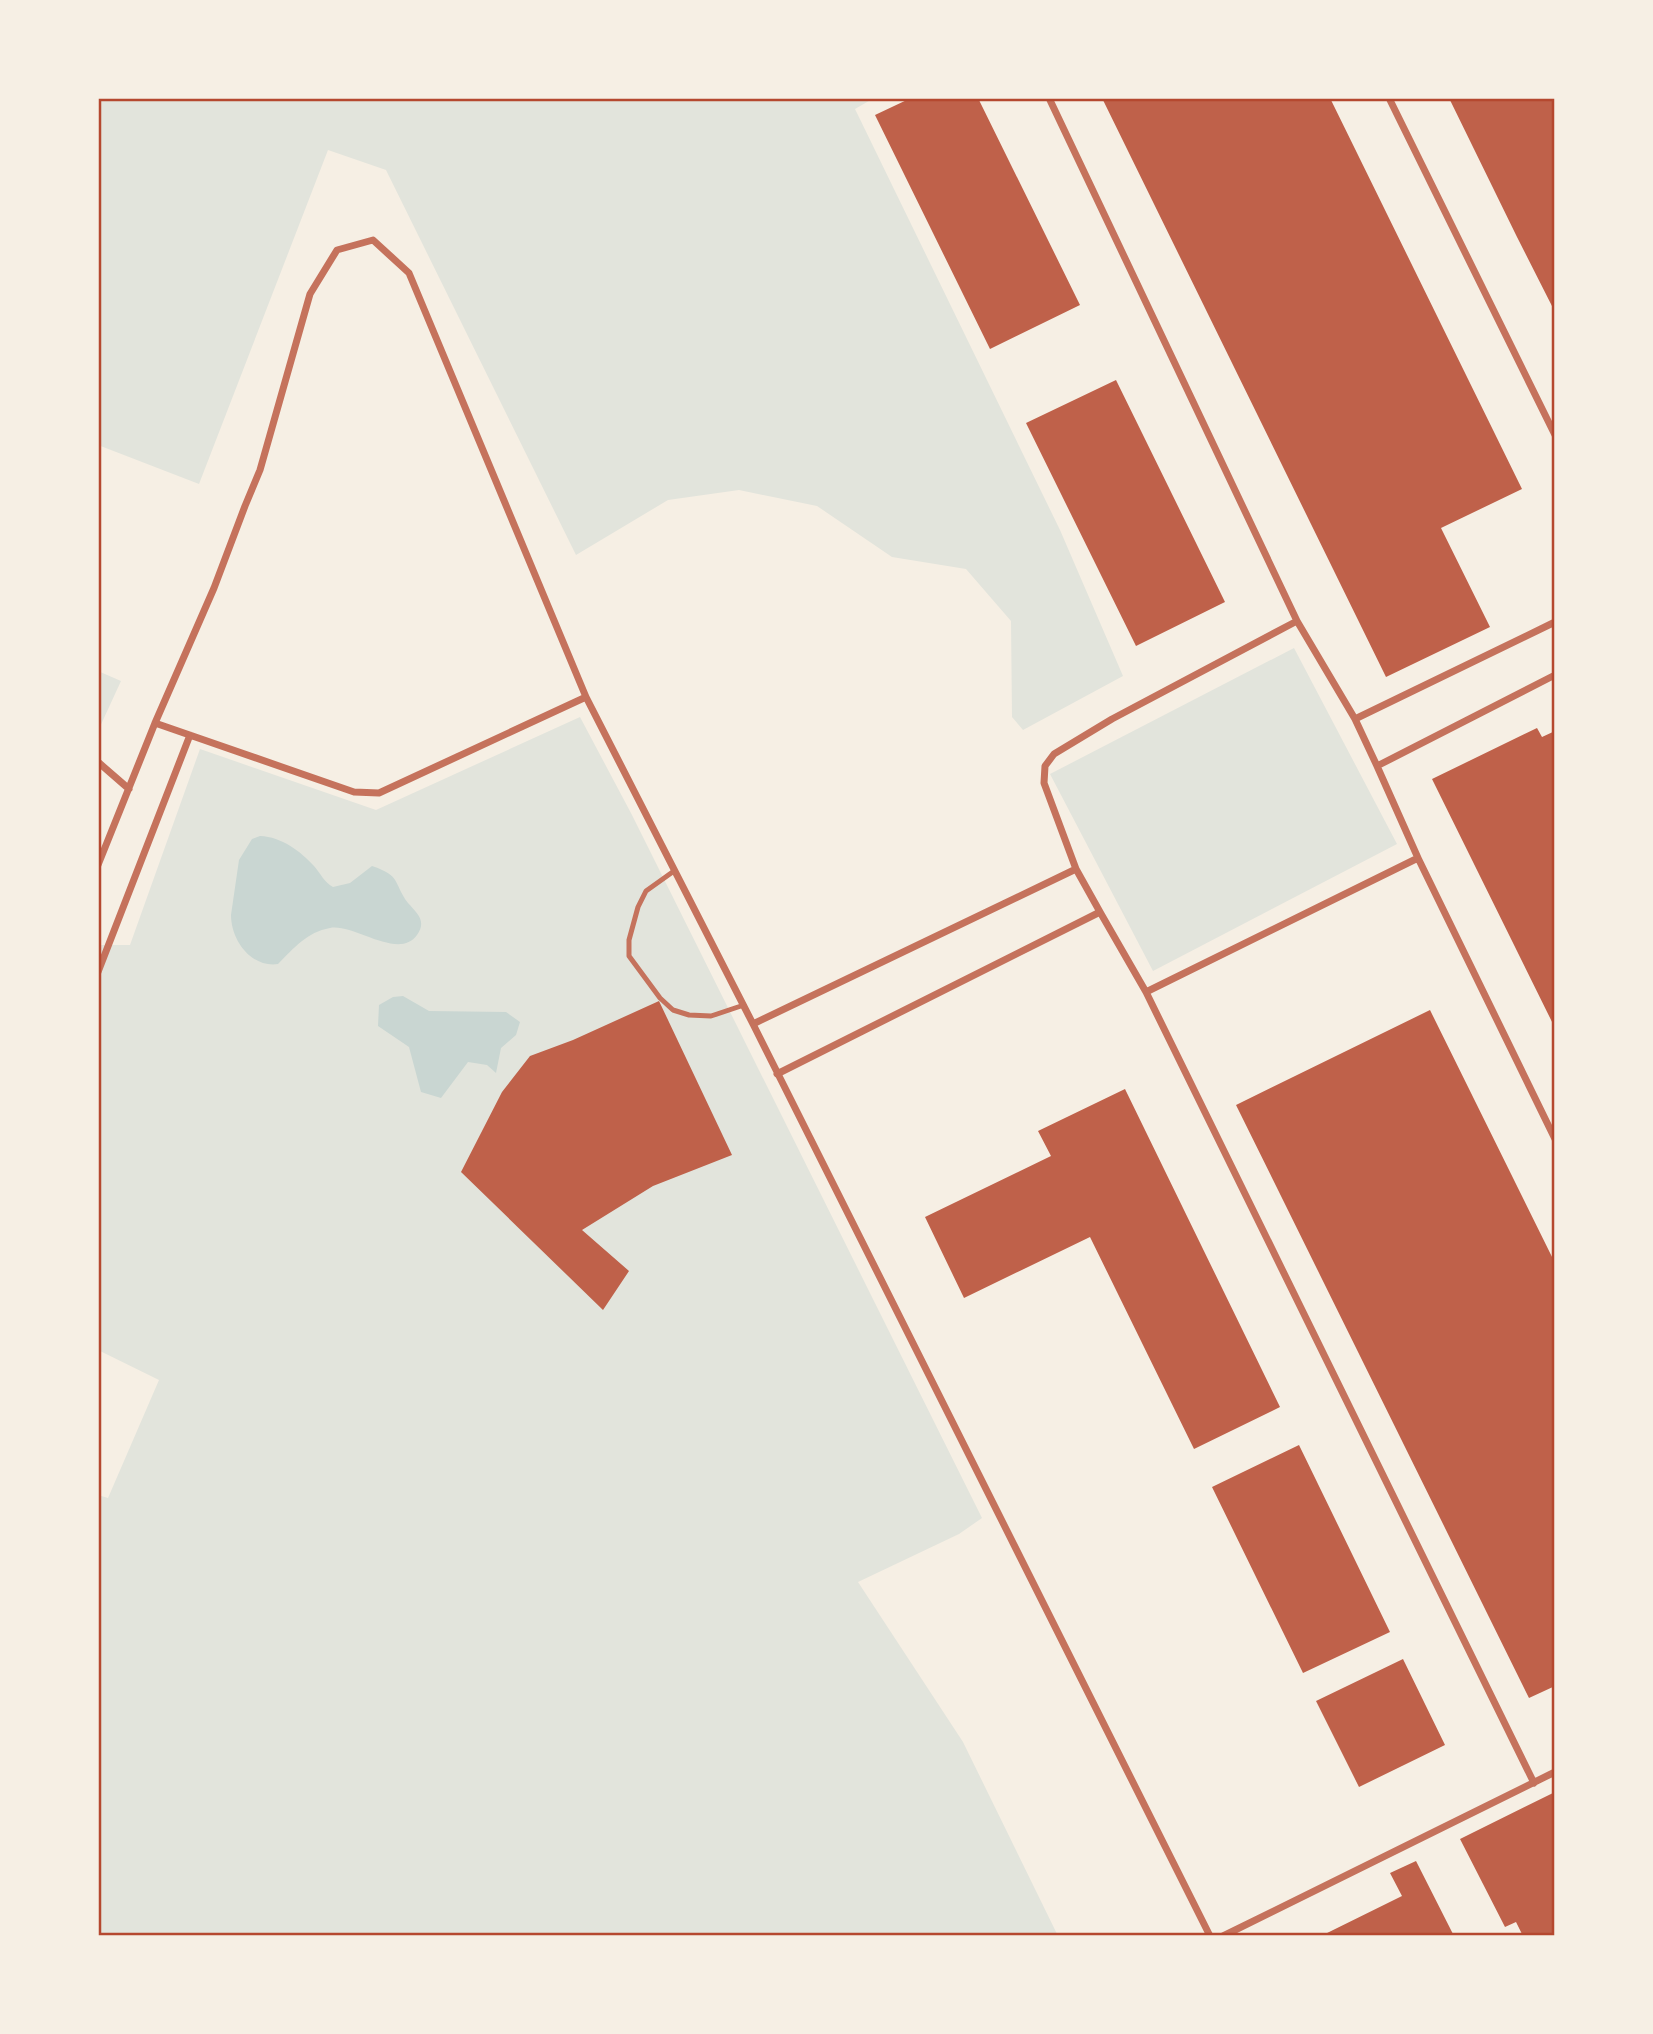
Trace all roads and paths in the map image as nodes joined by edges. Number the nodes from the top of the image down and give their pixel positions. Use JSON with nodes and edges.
{"nodes":[{"id":1,"x":1049,"y":98,"type":"edge"},
{"id":2,"x":1389,"y":98,"type":"edge"},
{"id":3,"x":1555,"y":435,"type":"edge"},
{"id":4,"x":1297,"y":621,"type":"junction"},
{"id":5,"x":1555,"y":622,"type":"edge"},
{"id":6,"x":1555,"y":675,"type":"edge"},
{"id":7,"x":586,"y":697,"type":"junction"},
{"id":8,"x":1355,"y":719,"type":"junction"},
{"id":9,"x":155,"y":723,"type":"junction"},
{"id":10,"x":190,"y":735,"type":"junction"},
{"id":11,"x":98,"y":762,"type":"edge"},
{"id":12,"x":1377,"y":766,"type":"junction"},
{"id":13,"x":129,"y":789,"type":"junction"},
{"id":14,"x":1418,"y":858,"type":"junction"},
{"id":15,"x":98,"y":865,"type":"edge"},
{"id":16,"x":1076,"y":869,"type":"junction"},
{"id":17,"x":674,"y":871,"type":"junction"},
{"id":18,"x":1100,"y":912,"type":"junction"},
{"id":19,"x":98,"y":972,"type":"edge"},
{"id":20,"x":1146,"y":992,"type":"junction"},
{"id":21,"x":744,"y":1005,"type":"junction"},
{"id":22,"x":753,"y":1024,"type":"junction"},
{"id":23,"x":777,"y":1074,"type":"junction"},
{"id":24,"x":1555,"y":1139,"type":"edge"},
{"id":25,"x":1555,"y":1772,"type":"edge"},
{"id":26,"x":1534,"y":1783,"type":"junction"},
{"id":27,"x":1210,"y":1936,"type":"edge"},
{"id":28,"x":1223,"y":1936,"type":"edge"}],
"edges":[{"from":1,"to":4,"type":"street"},
{"from":2,"to":3,"type":"street"},
{"from":4,"to":8,"type":"street"},
{"from":4,"to":16,"type":"street"},
{"from":5,"to":8,"type":"street"},
{"from":6,"to":12,"type":"street"},
{"from":7,"to":9,"type":"street"},
{"from":7,"to":10,"type":"street"},
{"from":7,"to":17,"type":"street"},
{"from":8,"to":12,"type":"street"},
{"from":9,"to":10,"type":"street"},
{"from":9,"to":13,"type":"street"},
{"from":10,"to":19,"type":"street"},
{"from":11,"to":13,"type":"street"},
{"from":12,"to":14,"type":"street"},
{"from":13,"to":15,"type":"street"},
{"from":14,"to":20,"type":"street"},
{"from":14,"to":24,"type":"street"},
{"from":16,"to":18,"type":"street"},
{"from":16,"to":22,"type":"street"},
{"from":17,"to":21,"type":"street"},
{"from":17,"to":21,"type":"lane"},
{"from":18,"to":20,"type":"street"},
{"from":18,"to":23,"type":"street"},
{"from":20,"to":26,"type":"street"},
{"from":21,"to":22,"type":"street"},
{"from":22,"to":23,"type":"street"},
{"from":23,"to":27,"type":"street"},
{"from":25,"to":26,"type":"street"},
{"from":26,"to":28,"type":"street"}]}
